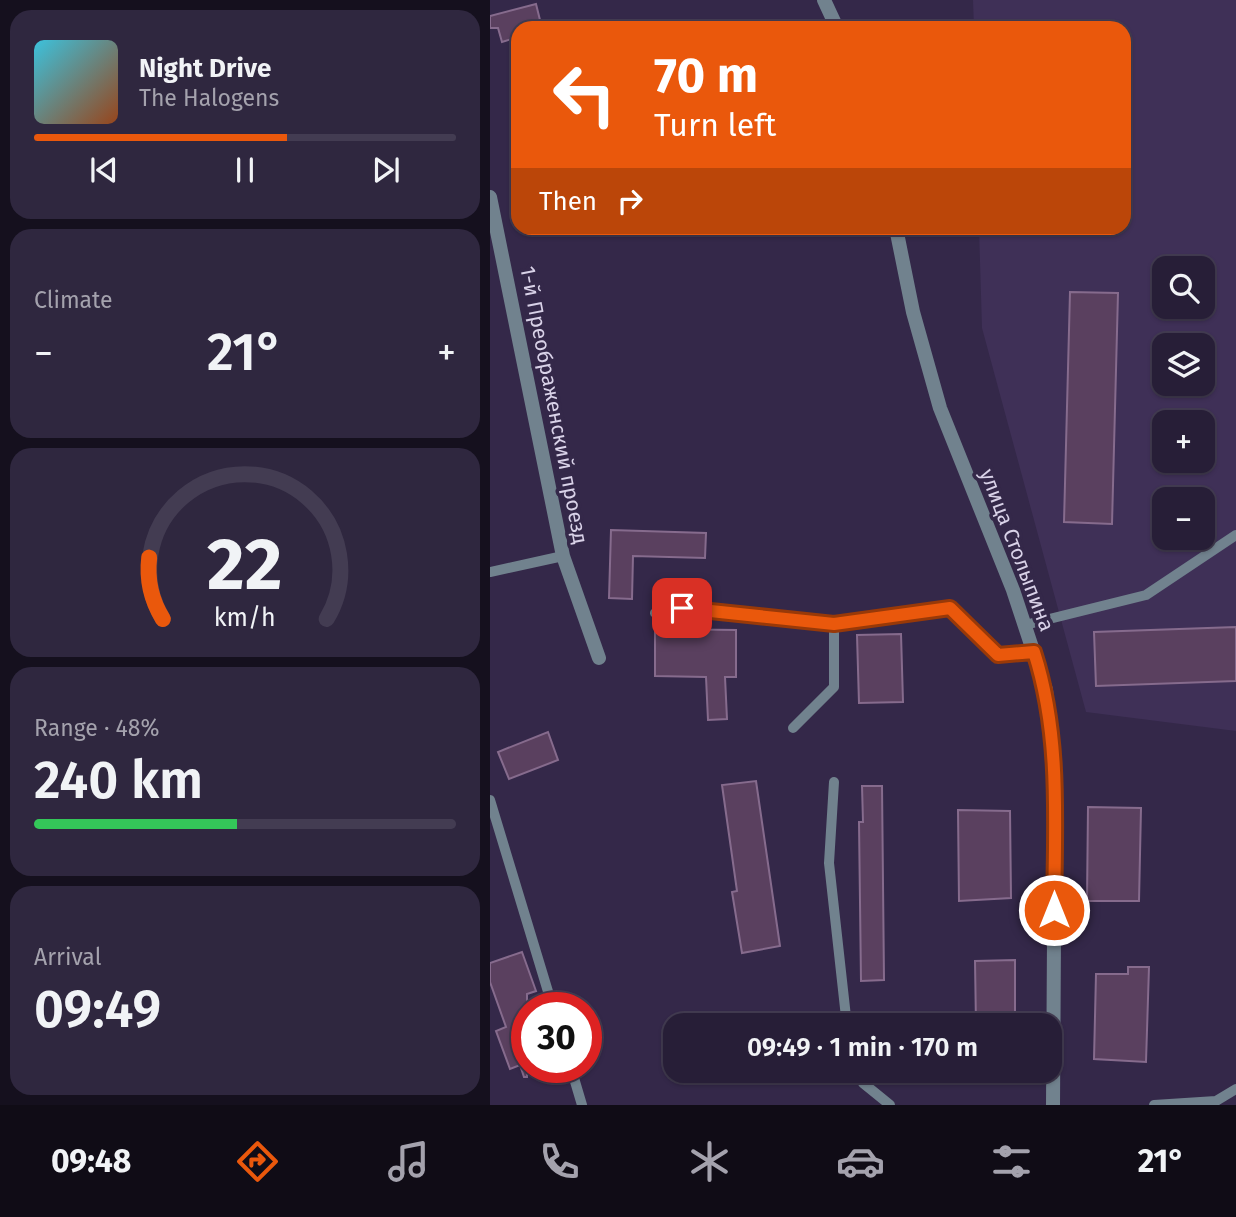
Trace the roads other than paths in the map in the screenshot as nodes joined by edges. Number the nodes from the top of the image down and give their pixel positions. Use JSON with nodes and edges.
{"nodes":[{"id":1,"x":824,"y":0,"type":"edge"},
{"id":2,"x":834,"y":21,"type":"edge"},
{"id":3,"x":490,"y":197,"type":"edge"},
{"id":4,"x":897,"y":235,"type":"edge"},
{"id":5,"x":1236,"y":535,"type":"edge"},
{"id":6,"x":563,"y":556,"type":"junction"},
{"id":7,"x":490,"y":572,"type":"edge"},
{"id":8,"x":655,"y":613,"type":"dead end"},
{"id":9,"x":834,"y":624,"type":"junction"},
{"id":10,"x":1025,"y":625,"type":"junction"},
{"id":11,"x":1034,"y":652,"type":"junction"},
{"id":12,"x":599,"y":658,"type":"dead end"},
{"id":13,"x":793,"y":728,"type":"dead end"},
{"id":14,"x":834,"y":782,"type":"dead end"},
{"id":15,"x":490,"y":800,"type":"edge"},
{"id":16,"x":548,"y":992,"type":"edge"},
{"id":17,"x":846,"y":1013,"type":"edge"},
{"id":18,"x":575,"y":1083,"type":"edge"},
{"id":19,"x":863,"y":1083,"type":"edge"},
{"id":20,"x":1236,"y":1089,"type":"edge"},
{"id":21,"x":1217,"y":1103,"type":"edge"},
{"id":22,"x":582,"y":1105,"type":"edge"},
{"id":23,"x":890,"y":1105,"type":"edge"},
{"id":24,"x":1053,"y":1105,"type":"edge"},
{"id":25,"x":1154,"y":1105,"type":"edge"}],
"edges":[{"from":1,"to":2,"type":"street"},
{"from":3,"to":6,"type":"street","name":"1-й Преображенский проезд"},
{"from":4,"to":10,"type":"street","name":"улица Столыпина"},
{"from":5,"to":10,"type":"lane"},
{"from":6,"to":7,"type":"lane"},
{"from":6,"to":12,"type":"street","name":"1-й Преображенский проезд"},
{"from":8,"to":9,"type":"lane"},
{"from":9,"to":11,"type":"lane"},
{"from":9,"to":13,"type":"lane"},
{"from":10,"to":11,"type":"street","name":"улица Столыпина"},
{"from":11,"to":24,"type":"street","name":"улица Столыпина"},
{"from":14,"to":17,"type":"lane"},
{"from":15,"to":16,"type":"lane"},
{"from":18,"to":22,"type":"lane"},
{"from":19,"to":23,"type":"lane"},
{"from":20,"to":21,"type":"lane"},
{"from":21,"to":25,"type":"lane"}]}
